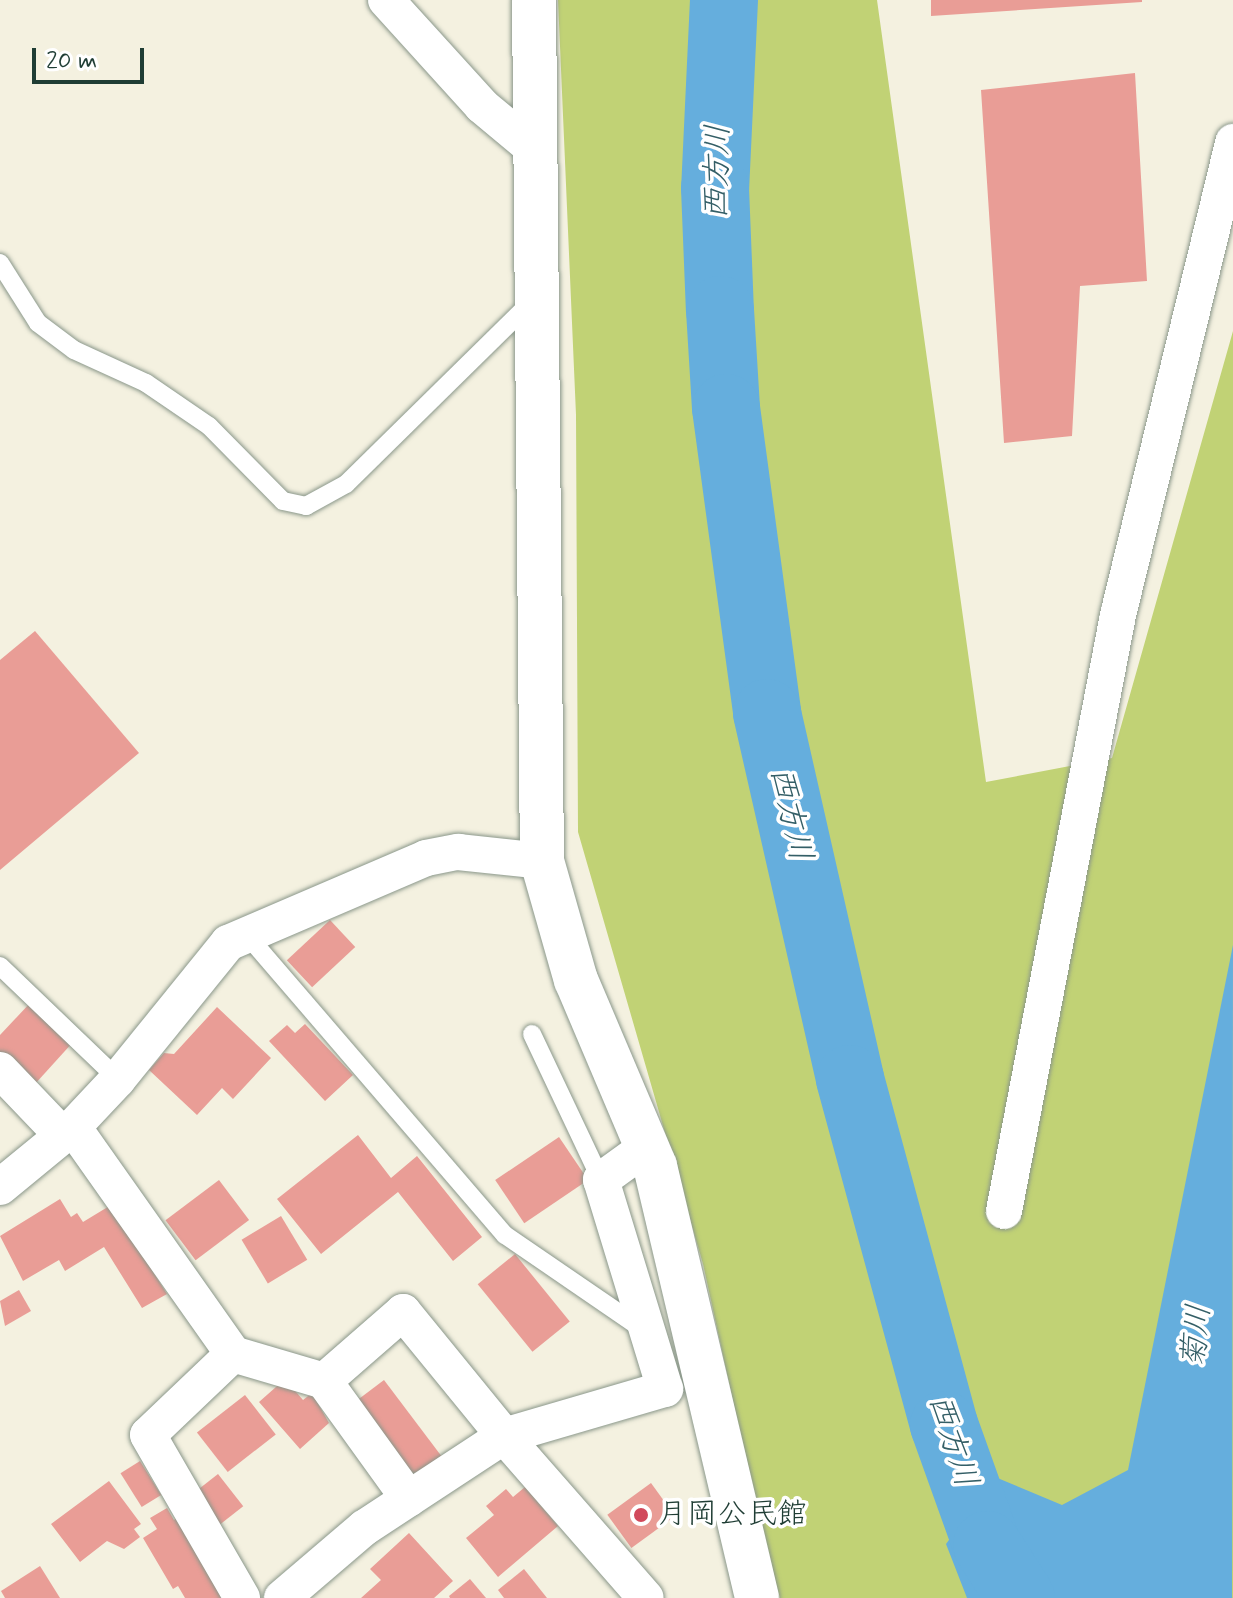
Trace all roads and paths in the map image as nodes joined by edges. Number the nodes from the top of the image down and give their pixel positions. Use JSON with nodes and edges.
{"nodes":[{"id":1,"x":386,"y":0,"type":"edge"},
{"id":2,"x":534,"y":0,"type":"edge"},
{"id":3,"x":1233,"y":142,"type":"edge"},
{"id":4,"x":535,"y":150,"type":"junction"},
{"id":5,"x":0,"y":263,"type":"edge"},
{"id":6,"x":536,"y":297,"type":"junction"},
{"id":7,"x":542,"y":861,"type":"junction"},
{"id":8,"x":246,"y":934,"type":"junction"},
{"id":9,"x":0,"y":966,"type":"edge"},
{"id":10,"x":532,"y":1034,"type":"dead end"},
{"id":11,"x":0,"y":1070,"type":"edge"},
{"id":12,"x":118,"y":1079,"type":"junction"},
{"id":13,"x":68,"y":1131,"type":"junction"},
{"id":14,"x":648,"y":1146,"type":"junction"},
{"id":15,"x":601,"y":1180,"type":"junction"},
{"id":16,"x":0,"y":1187,"type":"edge"},
{"id":17,"x":1004,"y":1211,"type":"dead end"},
{"id":18,"x":648,"y":1333,"type":"junction"},
{"id":19,"x":233,"y":1354,"type":"junction"},
{"id":20,"x":324,"y":1381,"type":"junction"},
{"id":21,"x":504,"y":1436,"type":"junction"},
{"id":22,"x":409,"y":1499,"type":"junction"},
{"id":23,"x":242,"y":1598,"type":"edge"},
{"id":24,"x":282,"y":1598,"type":"edge"},
{"id":25,"x":646,"y":1598,"type":"edge"},
{"id":26,"x":757,"y":1598,"type":"edge"}],
"edges":[{"from":1,"to":4,"type":"street"},
{"from":2,"to":4,"type":"street"},
{"from":3,"to":17,"type":"street"},
{"from":4,"to":6,"type":"street"},
{"from":5,"to":6,"type":"lane"},
{"from":6,"to":7,"type":"street"},
{"from":7,"to":8,"type":"street"},
{"from":7,"to":14,"type":"street"},
{"from":8,"to":12,"type":"street"},
{"from":8,"to":18,"type":"lane"},
{"from":9,"to":12,"type":"lane"},
{"from":10,"to":15,"type":"lane"},
{"from":11,"to":13,"type":"street"},
{"from":12,"to":13,"type":"street"},
{"from":13,"to":16,"type":"street"},
{"from":13,"to":19,"type":"street"},
{"from":14,"to":15,"type":"street"},
{"from":14,"to":26,"type":"street"},
{"from":15,"to":18,"type":"street"},
{"from":18,"to":21,"type":"street"},
{"from":19,"to":20,"type":"street"},
{"from":19,"to":23,"type":"street"},
{"from":20,"to":21,"type":"street"},
{"from":20,"to":22,"type":"street"},
{"from":21,"to":22,"type":"street"},
{"from":21,"to":25,"type":"street"},
{"from":22,"to":24,"type":"street"}]}
